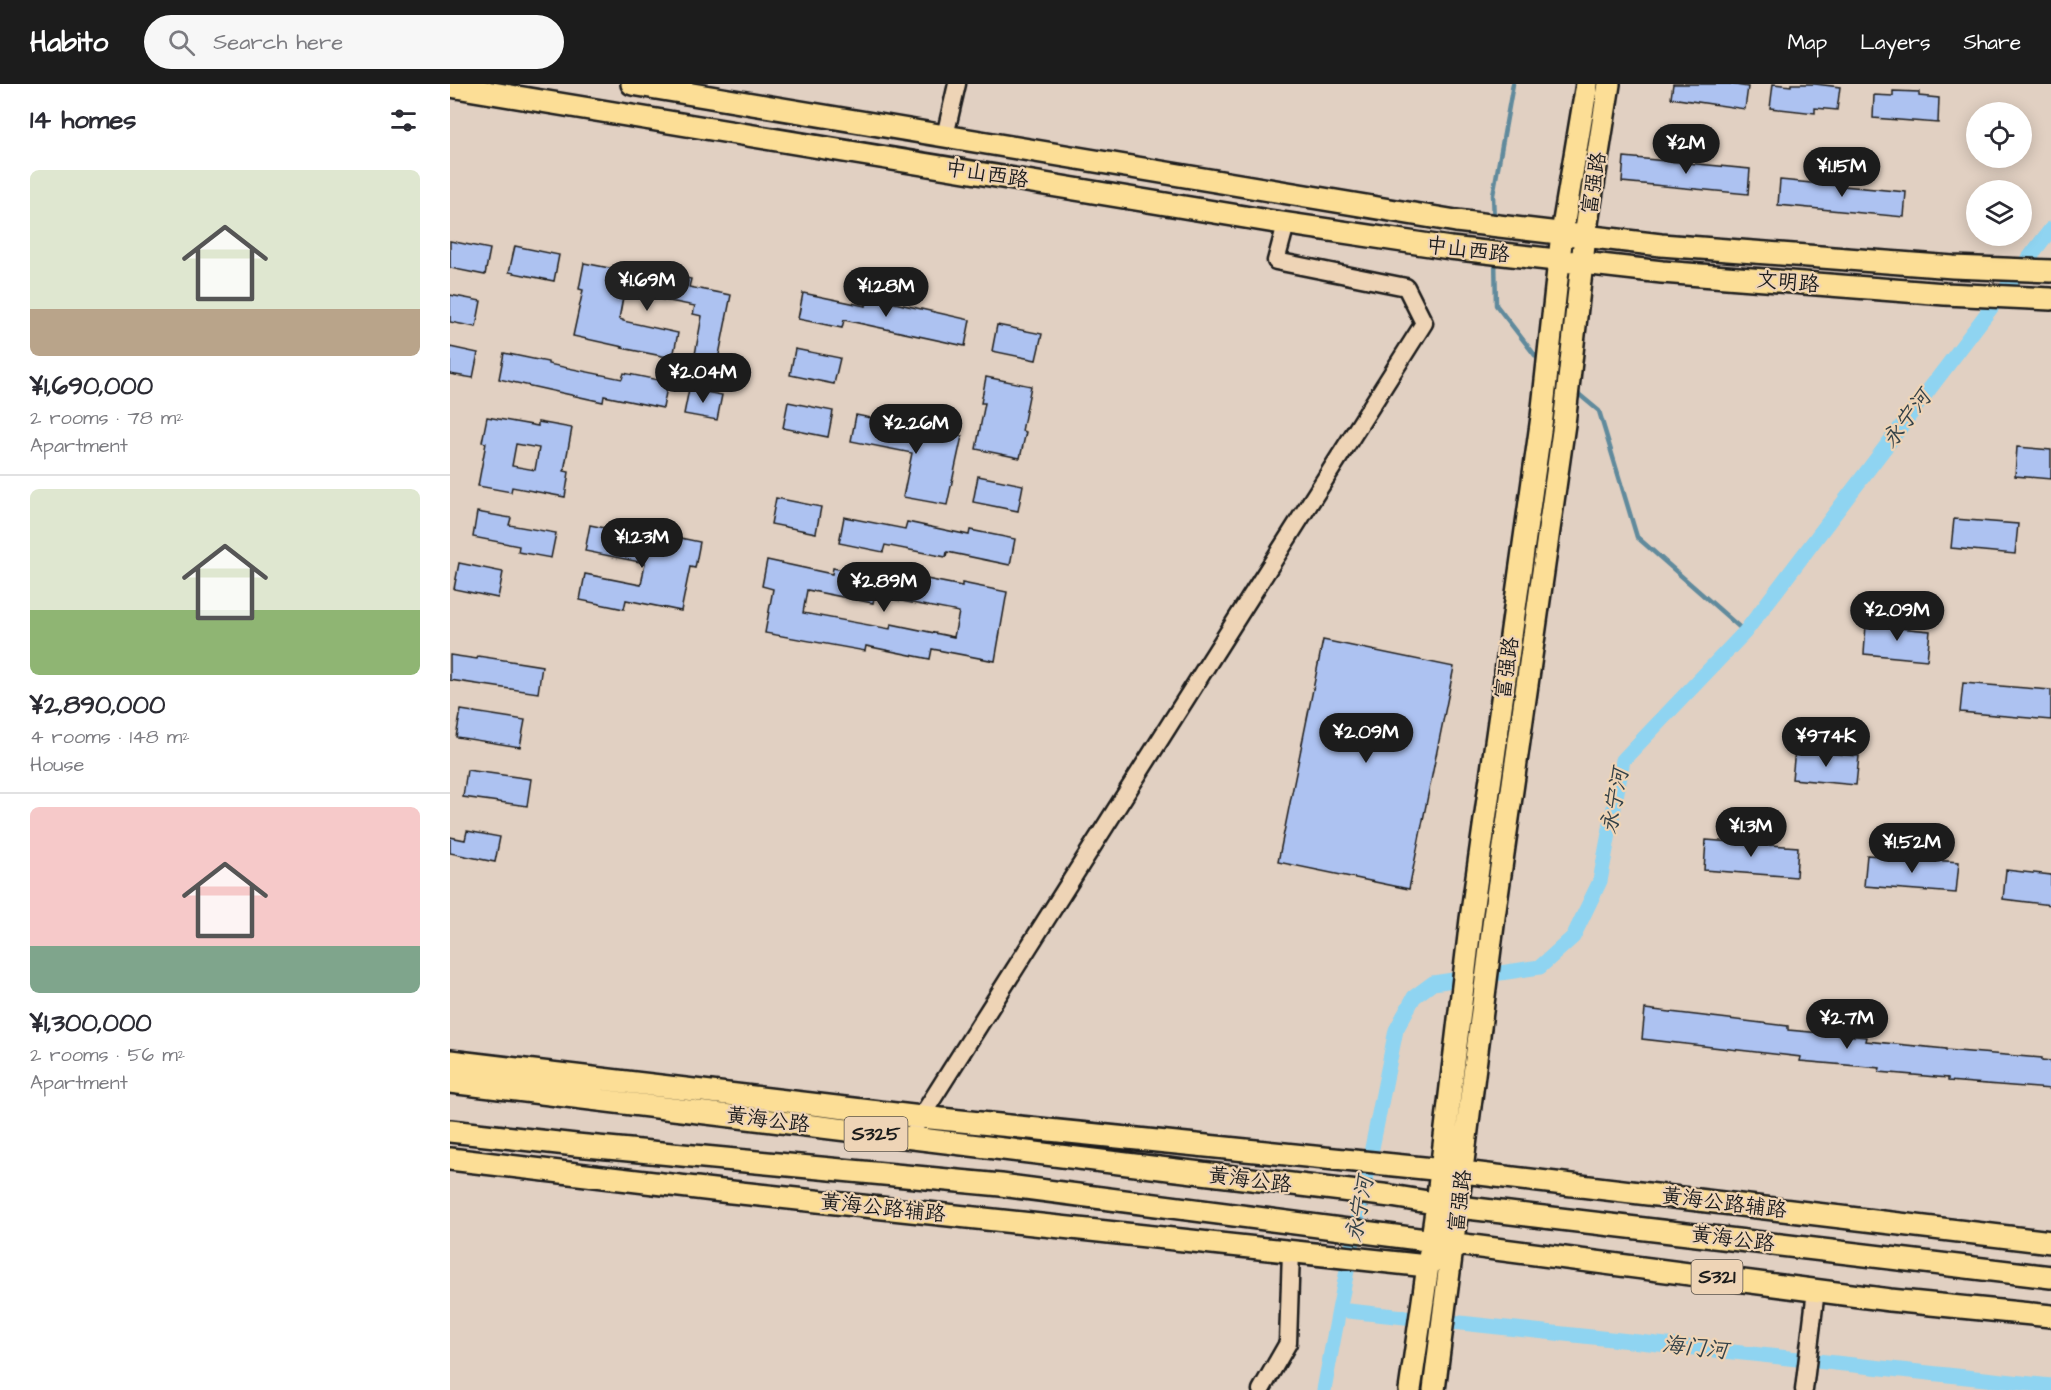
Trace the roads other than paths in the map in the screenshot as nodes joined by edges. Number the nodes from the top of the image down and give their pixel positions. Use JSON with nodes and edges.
{"nodes":[{"id":1,"x":632,"y":84,"type":"edge"},
{"id":2,"x":957,"y":84,"type":"edge"},
{"id":3,"x":1587,"y":84,"type":"edge"},
{"id":4,"x":1609,"y":84,"type":"edge"},
{"id":5,"x":450,"y":86,"type":"edge"},
{"id":6,"x":945,"y":136,"type":"junction"},
{"id":7,"x":1286,"y":224,"type":"junction"},
{"id":8,"x":1529,"y":229,"type":"joint"},
{"id":9,"x":1562,"y":233,"type":"junction"},
{"id":10,"x":1586,"y":236,"type":"junction"},
{"id":11,"x":1526,"y":257,"type":"joint"},
{"id":12,"x":1560,"y":260,"type":"junction"},
{"id":13,"x":1583,"y":263,"type":"junction"},
{"id":14,"x":2051,"y":272,"type":"edge"},
{"id":15,"x":2051,"y":298,"type":"edge"},
{"id":16,"x":450,"y":1061,"type":"edge"},
{"id":17,"x":450,"y":1082,"type":"edge"},
{"id":18,"x":921,"y":1117,"type":"junction"},
{"id":19,"x":450,"y":1131,"type":"edge"},
{"id":20,"x":908,"y":1138,"type":"junction"},
{"id":21,"x":450,"y":1159,"type":"edge"},
{"id":22,"x":1441,"y":1170,"type":"junction"},
{"id":23,"x":1463,"y":1172,"type":"junction"},
{"id":24,"x":1391,"y":1196,"type":"joint"},
{"id":25,"x":1437,"y":1204,"type":"junction"},
{"id":26,"x":1459,"y":1207,"type":"junction"},
{"id":27,"x":1384,"y":1234,"type":"joint"},
{"id":28,"x":1431,"y":1241,"type":"junction"},
{"id":29,"x":2051,"y":1242,"type":"edge"},
{"id":30,"x":1454,"y":1244,"type":"junction"},
{"id":31,"x":1291,"y":1251,"type":"junction"},
{"id":32,"x":1427,"y":1266,"type":"junction"},
{"id":33,"x":2051,"y":1277,"type":"edge"},
{"id":34,"x":1816,"y":1290,"type":"junction"},
{"id":35,"x":2051,"y":1316,"type":"edge"},
{"id":36,"x":1261,"y":1390,"type":"edge"},
{"id":37,"x":1410,"y":1390,"type":"edge"},
{"id":38,"x":1434,"y":1390,"type":"edge"},
{"id":39,"x":1804,"y":1390,"type":"edge"}],
"edges":[{"from":1,"to":6,"type":"main road","name":"中山西路"},
{"from":2,"to":6,"type":"street"},
{"from":3,"to":9,"type":"main road","name":"富强路"},
{"from":4,"to":10,"type":"main road","name":"富强路"},
{"from":5,"to":7,"type":"main road","name":"中山西路"},
{"from":6,"to":8,"type":"main road","name":"中山西路"},
{"from":7,"to":11,"type":"main road","name":"中山西路"},
{"from":7,"to":18,"type":"street"},
{"from":8,"to":9,"type":"main road","name":"文明路"},
{"from":9,"to":10,"type":"main road","name":"文明路"},
{"from":9,"to":12,"type":"main road","name":"富强路"},
{"from":10,"to":13,"type":"main road","name":"富强路"},
{"from":10,"to":14,"type":"main road","name":"文明路"},
{"from":11,"to":12,"type":"main road","name":"文明路"},
{"from":12,"to":13,"type":"main road","name":"文明路"},
{"from":12,"to":22,"type":"main road","name":"富强路"},
{"from":13,"to":15,"type":"main road","name":"文明路"},
{"from":13,"to":23,"type":"main road","name":"富强路"},
{"from":16,"to":18,"type":"main road"},
{"from":17,"to":20,"type":"main road","name":"黄海公路","number":"S325"},
{"from":18,"to":20,"type":"street"},
{"from":18,"to":22,"type":"main road","name":"黄海公路辅路"},
{"from":19,"to":27,"type":"main road","name":"黄海公路","number":"S325"},
{"from":20,"to":24,"type":"main road","name":"黄海公路","number":"S325"},
{"from":21,"to":31,"type":"main road","name":"黄海公路辅路"},
{"from":22,"to":23,"type":"main road","name":"黄海公路辅路"},
{"from":22,"to":25,"type":"main road","name":"富强路"},
{"from":23,"to":26,"type":"main road","name":"富强路"},
{"from":23,"to":29,"type":"main road","name":"黄海公路辅路"},
{"from":24,"to":25,"type":"main road","name":"黄海公路","number":"S321"},
{"from":25,"to":26,"type":"main road","name":"黄海公路","number":"S321"},
{"from":25,"to":28,"type":"main road","name":"富强路"},
{"from":26,"to":30,"type":"main road","name":"富强路"},
{"from":26,"to":33,"type":"main road","name":"黄海公路","number":"S321"},
{"from":27,"to":28,"type":"main road","name":"黄海公路","number":"S321"},
{"from":28,"to":30,"type":"main road","name":"黄海公路","number":"S321"},
{"from":28,"to":32,"type":"main road","name":"富强路"},
{"from":30,"to":32,"type":"main road"},
{"from":30,"to":34,"type":"main road","name":"黄海公路","number":"S321"},
{"from":30,"to":38,"type":"main road","name":"富强路"},
{"from":31,"to":32,"type":"main road","name":"黄海公路辅路"},
{"from":31,"to":36,"type":"street"},
{"from":32,"to":37,"type":"main road","name":"富强路"},
{"from":34,"to":35,"type":"main road","name":"黄海公路","number":"S321"},
{"from":34,"to":39,"type":"street"}]}
